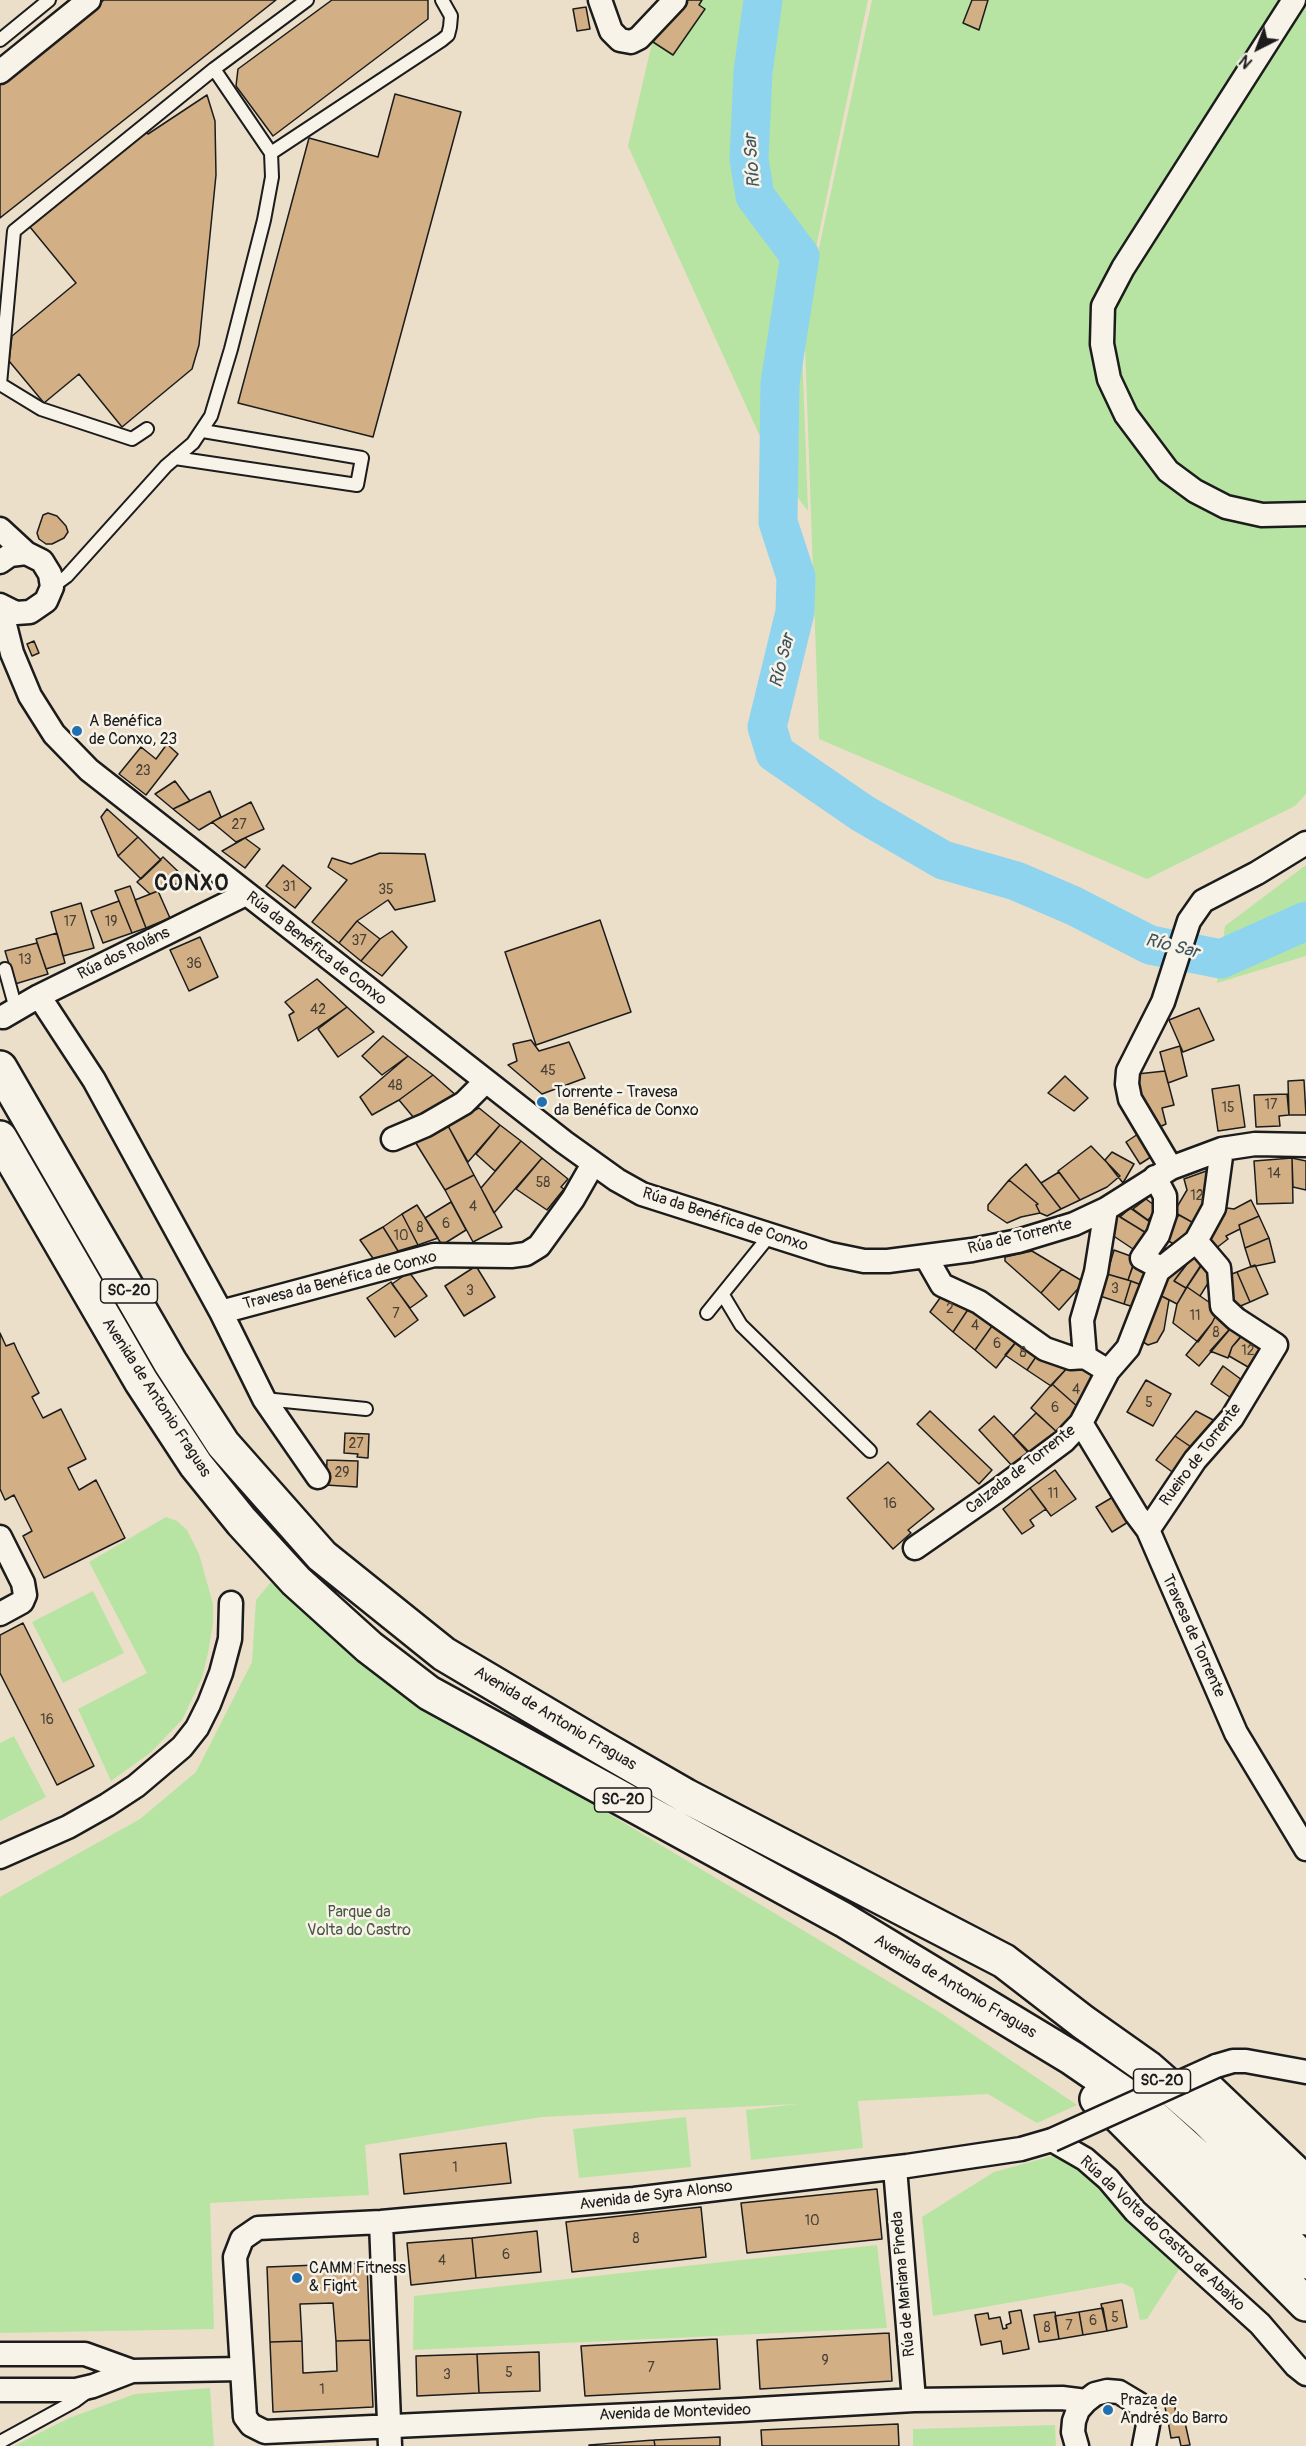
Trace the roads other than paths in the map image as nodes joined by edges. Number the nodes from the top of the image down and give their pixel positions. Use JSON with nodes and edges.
{"nodes":[{"id":1,"x":49,"y":0,"type":"edge"},
{"id":2,"x":89,"y":0,"type":"edge"},
{"id":3,"x":307,"y":0,"type":"edge"},
{"id":4,"x":442,"y":0,"type":"edge"},
{"id":5,"x":600,"y":0,"type":"edge"},
{"id":6,"x":675,"y":0,"type":"edge"},
{"id":7,"x":1294,"y":0,"type":"edge"},
{"id":8,"x":0,"y":40,"type":"edge"},
{"id":9,"x":214,"y":69,"type":"junction"},
{"id":10,"x":0,"y":72,"type":"edge"},
{"id":11,"x":271,"y":153,"type":"junction"},
{"id":12,"x":147,"y":429,"type":"dead end"},
{"id":13,"x":203,"y":431,"type":"junction"},
{"id":14,"x":175,"y":458,"type":"junction"},
{"id":15,"x":1306,"y":514,"type":"edge"},
{"id":16,"x":0,"y":529,"type":"edge"},
{"id":17,"x":26,"y":553,"type":"junction"},
{"id":18,"x":0,"y":562,"type":"edge"},
{"id":19,"x":75,"y":566,"type":"junction"},
{"id":20,"x":50,"y":577,"type":"junction"},
{"id":21,"x":0,"y":604,"type":"edge"},
{"id":22,"x":24,"y":614,"type":"junction"},
{"id":23,"x":12,"y":653,"type":"junction"},
{"id":24,"x":1306,"y":843,"type":"edge"},
{"id":25,"x":246,"y":894,"type":"junction"},
{"id":26,"x":5,"y":969,"type":"dead end"},
{"id":27,"x":39,"y":996,"type":"junction"},
{"id":28,"x":10,"y":1013,"type":"joint"},
{"id":29,"x":0,"y":1068,"type":"edge"},
{"id":30,"x":486,"y":1081,"type":"junction"},
{"id":31,"x":0,"y":1138,"type":"edge"},
{"id":32,"x":393,"y":1139,"type":"dead end"},
{"id":33,"x":1306,"y":1145,"type":"edge"},
{"id":34,"x":1222,"y":1149,"type":"junction"},
{"id":35,"x":593,"y":1164,"type":"junction"},
{"id":36,"x":1163,"y":1173,"type":"junction"},
{"id":37,"x":1106,"y":1209,"type":"junction"},
{"id":38,"x":770,"y":1235,"type":"junction"},
{"id":39,"x":1196,"y":1241,"type":"junction"},
{"id":40,"x":926,"y":1257,"type":"junction"},
{"id":41,"x":1161,"y":1268,"type":"junction"},
{"id":42,"x":723,"y":1295,"type":"junction"},
{"id":43,"x":221,"y":1312,"type":"junction"},
{"id":44,"x":706,"y":1313,"type":"dead end"},
{"id":45,"x":1085,"y":1357,"type":"junction"},
{"id":46,"x":1108,"y":1371,"type":"junction"},
{"id":47,"x":264,"y":1399,"type":"junction"},
{"id":48,"x":366,"y":1409,"type":"dead end"},
{"id":49,"x":1081,"y":1423,"type":"junction"},
{"id":50,"x":870,"y":1451,"type":"dead end"},
{"id":51,"x":318,"y":1477,"type":"dead end"},
{"id":52,"x":1148,"y":1530,"type":"junction"},
{"id":53,"x":0,"y":1537,"type":"edge"},
{"id":54,"x":915,"y":1548,"type":"dead end"},
{"id":55,"x":231,"y":1603,"type":"dead end"},
{"id":56,"x":0,"y":1614,"type":"edge"},
{"id":57,"x":1306,"y":1849,"type":"edge"},
{"id":58,"x":0,"y":1857,"type":"edge"},
{"id":59,"x":1004,"y":1960,"type":"junction"},
{"id":60,"x":952,"y":1986,"type":"junction"},
{"id":61,"x":1306,"y":2072,"type":"edge"},
{"id":62,"x":1052,"y":2140,"type":"junction"},
{"id":63,"x":895,"y":2168,"type":"junction"},
{"id":64,"x":1306,"y":2183,"type":"edge"},
{"id":65,"x":1306,"y":2218,"type":"edge"},
{"id":66,"x":381,"y":2222,"type":"junction"},
{"id":67,"x":1306,"y":2262,"type":"edge"},
{"id":68,"x":1306,"y":2304,"type":"edge"},
{"id":69,"x":0,"y":2354,"type":"edge"},
{"id":70,"x":94,"y":2358,"type":"junction"},
{"id":71,"x":241,"y":2369,"type":"junction"},
{"id":72,"x":132,"y":2371,"type":"junction"},
{"id":73,"x":1306,"y":2374,"type":"edge"},
{"id":74,"x":93,"y":2386,"type":"junction"},
{"id":75,"x":0,"y":2391,"type":"edge"},
{"id":76,"x":914,"y":2400,"type":"junction"},
{"id":77,"x":1086,"y":2400,"type":"junction"},
{"id":78,"x":389,"y":2436,"type":"edge"},
{"id":79,"x":0,"y":2442,"type":"edge"},
{"id":80,"x":1077,"y":2446,"type":"edge"},
{"id":81,"x":1144,"y":2446,"type":"edge"}],
"edges":[{"from":1,"to":8,"type":"lane"},
{"from":2,"to":10,"type":"street"},
{"from":3,"to":9,"type":"lane"},
{"from":4,"to":11,"type":"lane"},
{"from":5,"to":6,"type":"street"},
{"from":7,"to":15,"type":"street"},
{"from":9,"to":11,"type":"lane"},
{"from":9,"to":12,"type":"lane"},
{"from":11,"to":13,"type":"lane"},
{"from":13,"to":14,"type":"lane"},
{"from":13,"to":14,"type":"lane"},
{"from":14,"to":19,"type":"lane"},
{"from":16,"to":17,"type":"street"},
{"from":17,"to":18,"type":"street"},
{"from":17,"to":20,"type":"street"},
{"from":19,"to":20,"type":"lane"},
{"from":19,"to":20,"type":"lane"},
{"from":20,"to":22,"type":"street"},
{"from":21,"to":22,"type":"street","name":"Rúa da Benéfica de Conxo"},
{"from":21,"to":23,"type":"street","name":"Rúa da Benéfica de Conxo"},
{"from":22,"to":23,"type":"street"},
{"from":23,"to":25,"type":"street","name":"Rúa da Benéfica de Conxo"},
{"from":24,"to":36,"type":"street"},
{"from":25,"to":27,"type":"street","name":"Rúa dos Roláns"},
{"from":25,"to":30,"type":"street","name":"Rúa da Benéfica de Conxo"},
{"from":26,"to":28,"type":"lane"},
{"from":27,"to":28,"type":"street","name":"Rúa dos Roláns"},
{"from":27,"to":43,"type":"street","name":"Travesa da Benéfica de Conxo"},
{"from":29,"to":59,"type":"highway","name":"Avenida de Antonio Fraguas","number":"SC-20"},
{"from":30,"to":32,"type":"street"},
{"from":30,"to":35,"type":"street","name":"Rúa da Benéfica de Conxo"},
{"from":31,"to":60,"type":"highway","name":"Avenida de Antonio Fraguas","number":"SC-20"},
{"from":33,"to":34,"type":"street","name":"Rúa de Torrente"},
{"from":34,"to":36,"type":"street","name":"Rúa de Torrente"},
{"from":34,"to":39,"type":"street"},
{"from":35,"to":38,"type":"street","name":"Rúa da Benéfica de Conxo"},
{"from":35,"to":43,"type":"street","name":"Travesa da Benéfica de Conxo"},
{"from":36,"to":37,"type":"street","name":"Rúa de Torrente"},
{"from":36,"to":41,"type":"street"},
{"from":37,"to":40,"type":"street","name":"Rúa de Torrente"},
{"from":37,"to":45,"type":"street"},
{"from":38,"to":40,"type":"street","name":"Rúa da Benéfica de Conxo"},
{"from":38,"to":42,"type":"lane"},
{"from":39,"to":41,"type":"street"},
{"from":39,"to":52,"type":"street","name":"Rueiro de Torrente"},
{"from":40,"to":45,"type":"street"},
{"from":41,"to":46,"type":"street","name":"Calzada de Torrente"},
{"from":42,"to":44,"type":"lane"},
{"from":42,"to":50,"type":"lane"},
{"from":43,"to":47,"type":"street","name":"Travesa da Benéfica de Conxo"},
{"from":45,"to":46,"type":"street"},
{"from":46,"to":49,"type":"street","name":"Calzada de Torrente"},
{"from":47,"to":48,"type":"lane"},
{"from":47,"to":51,"type":"street","name":"Travesa da Benéfica de Conxo"},
{"from":49,"to":52,"type":"street","name":"Travesa de Torrente"},
{"from":49,"to":54,"type":"street","name":"Calzada de Torrente"},
{"from":52,"to":57,"type":"street","name":"Travesa de Torrente"},
{"from":53,"to":56,"type":"street"},
{"from":55,"to":58,"type":"street"},
{"from":59,"to":64,"type":"highway"},
{"from":59,"to":65,"type":"highway","name":"Avenida de Antonio Fraguas","number":"SC-20"},
{"from":60,"to":67,"type":"highway","name":"Avenida de Antonio Fraguas","number":"SC-20"},
{"from":60,"to":68,"type":"highway"},
{"from":61,"to":62,"type":"street","bridge":true},
{"from":62,"to":63,"type":"street","name":"Avenida de Syra Alonso"},
{"from":62,"to":73,"type":"street","name":"Rúa da Volta do Castro de Abaixo"},
{"from":63,"to":66,"type":"street","name":"Avenida de Syra Alonso"},
{"from":63,"to":76,"type":"street","name":"Rúa de Mariana Pineda"},
{"from":66,"to":71,"type":"street","name":"Avenida de Syra Alonso"},
{"from":66,"to":78,"type":"street"},
{"from":69,"to":70,"type":"street"},
{"from":70,"to":72,"type":"street"},
{"from":70,"to":74,"type":"street"},
{"from":71,"to":72,"type":"street"},
{"from":71,"to":78,"type":"street","name":"Avenida de Montevideo"},
{"from":72,"to":74,"type":"street"},
{"from":74,"to":75,"type":"street"},
{"from":74,"to":79,"type":"lane"},
{"from":76,"to":77,"type":"street","name":"Avenida de Montevideo"},
{"from":76,"to":78,"type":"street","name":"Avenida de Montevideo"},
{"from":77,"to":80,"type":"street"},
{"from":77,"to":81,"type":"street"}]}
